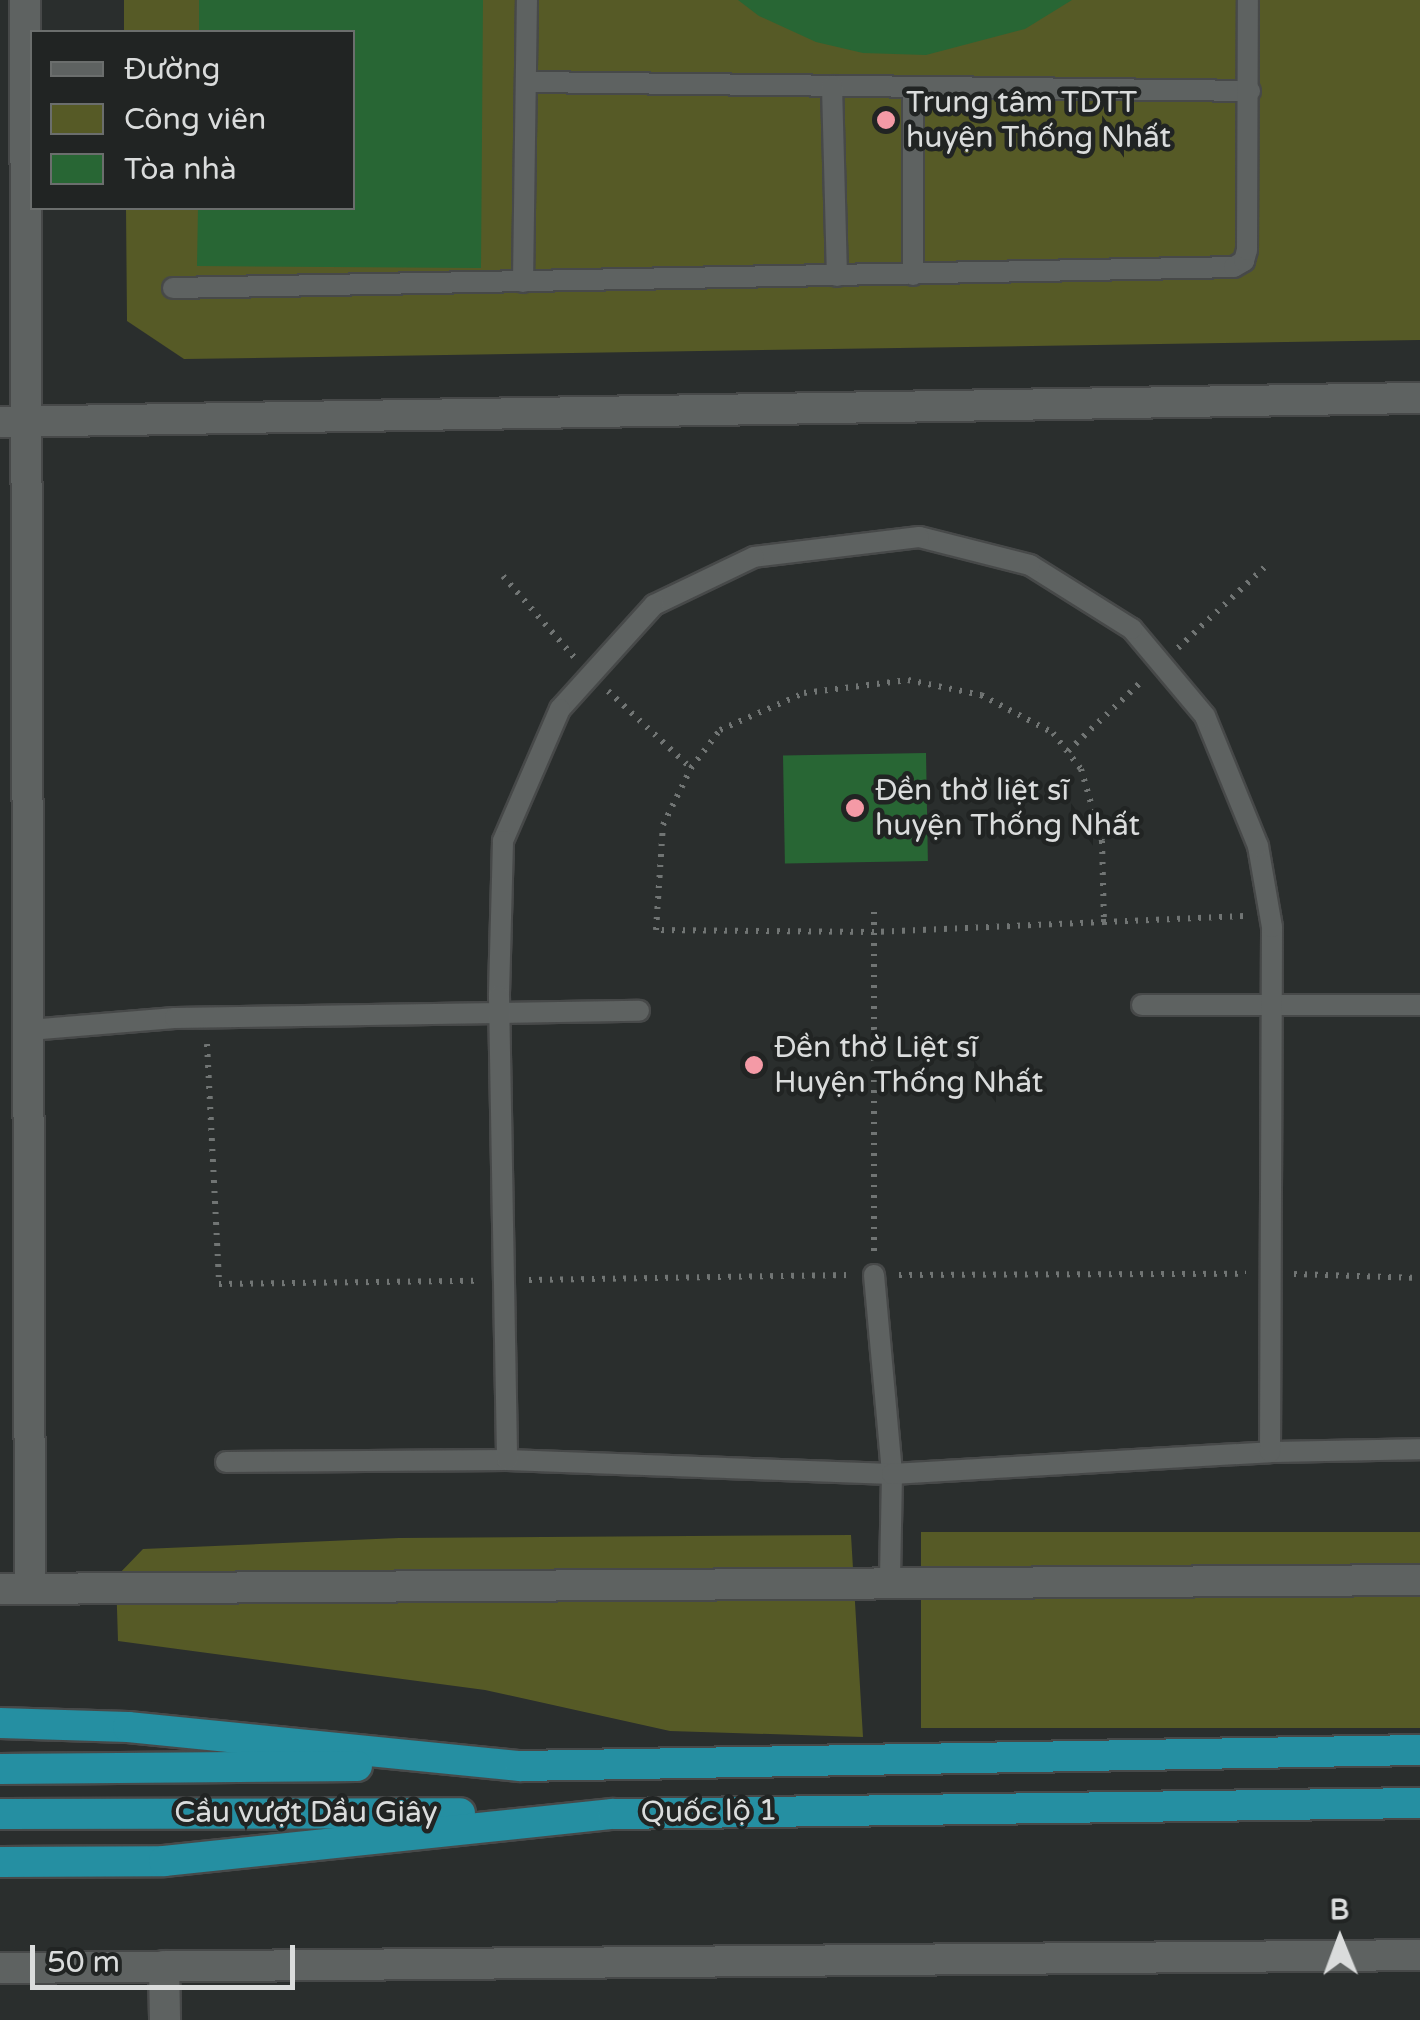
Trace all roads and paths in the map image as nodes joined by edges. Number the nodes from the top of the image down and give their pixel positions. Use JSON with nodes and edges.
{"nodes":[{"id":1,"x":25,"y":0,"type":"edge"},
{"id":2,"x":527,"y":0,"type":"edge"},
{"id":3,"x":1248,"y":0,"type":"edge"},
{"id":4,"x":528,"y":82,"type":"junction"},
{"id":5,"x":13,"y":86,"type":"edge"},
{"id":6,"x":832,"y":86,"type":"junction"},
{"id":7,"x":913,"y":87,"type":"junction"},
{"id":8,"x":1250,"y":91,"type":"junction"},
{"id":9,"x":913,"y":275,"type":"junction"},
{"id":10,"x":837,"y":276,"type":"junction"},
{"id":11,"x":523,"y":282,"type":"junction"},
{"id":12,"x":173,"y":288,"type":"dead end"},
{"id":13,"x":1420,"y":398,"type":"edge"},
{"id":14,"x":13,"y":421,"type":"edge"},
{"id":15,"x":14,"y":724,"type":"edge"},
{"id":16,"x":874,"y":912,"type":"dead end"},
{"id":17,"x":1270,"y":916,"type":"junction"},
{"id":18,"x":1104,"y":922,"type":"junction"},
{"id":19,"x":874,"y":932,"type":"junction"},
{"id":20,"x":1142,"y":1004,"type":"dead end"},
{"id":21,"x":1420,"y":1004,"type":"edge"},
{"id":22,"x":1271,"y":1005,"type":"junction"},
{"id":23,"x":638,"y":1011,"type":"dead end"},
{"id":24,"x":500,"y":1015,"type":"junction"},
{"id":25,"x":206,"y":1018,"type":"junction"},
{"id":26,"x":29,"y":1030,"type":"junction"},
{"id":27,"x":1270,"y":1274,"type":"junction"},
{"id":28,"x":874,"y":1275,"type":"junction"},
{"id":29,"x":1420,"y":1278,"type":"edge"},
{"id":30,"x":504,"y":1281,"type":"junction"},
{"id":31,"x":1420,"y":1449,"type":"edge"},
{"id":32,"x":1270,"y":1452,"type":"junction"},
{"id":33,"x":507,"y":1460,"type":"junction"},
{"id":34,"x":226,"y":1462,"type":"dead end"},
{"id":35,"x":892,"y":1474,"type":"junction"},
{"id":36,"x":1420,"y":1580,"type":"edge"},
{"id":37,"x":890,"y":1583,"type":"junction"},
{"id":38,"x":15,"y":1588,"type":"edge"},
{"id":39,"x":0,"y":1723,"type":"edge"},
{"id":40,"x":1420,"y":1750,"type":"edge"},
{"id":41,"x":520,"y":1766,"type":"junction"},
{"id":42,"x":0,"y":1769,"type":"edge"},
{"id":43,"x":1420,"y":1803,"type":"edge"},
{"id":44,"x":0,"y":1814,"type":"edge"},
{"id":45,"x":613,"y":1814,"type":"junction"},
{"id":46,"x":0,"y":1862,"type":"edge"},
{"id":47,"x":1420,"y":1955,"type":"edge"},
{"id":48,"x":164,"y":1966,"type":"junction"},
{"id":49,"x":0,"y":1968,"type":"edge"},
{"id":50,"x":165,"y":2020,"type":"edge"}],
"edges":[{"from":1,"to":5,"type":"street"},
{"from":2,"to":4,"type":"lane"},
{"from":3,"to":8,"type":"lane"},
{"from":4,"to":6,"type":"lane"},
{"from":4,"to":11,"type":"lane"},
{"from":5,"to":14,"type":"street"},
{"from":6,"to":7,"type":"lane"},
{"from":6,"to":10,"type":"lane"},
{"from":7,"to":8,"type":"lane"},
{"from":7,"to":9,"type":"lane"},
{"from":8,"to":9,"type":"lane"},
{"from":9,"to":10,"type":"lane"},
{"from":10,"to":11,"type":"lane"},
{"from":11,"to":12,"type":"lane"},
{"from":13,"to":14,"type":"street"},
{"from":14,"to":15,"type":"street"},
{"from":15,"to":26,"type":"street"},
{"from":16,"to":19,"type":"path"},
{"from":17,"to":18,"type":"path"},
{"from":17,"to":22,"type":"lane"},
{"from":17,"to":24,"type":"lane"},
{"from":18,"to":19,"type":"path"},
{"from":18,"to":19,"type":"path"},
{"from":19,"to":28,"type":"path"},
{"from":20,"to":22,"type":"lane"},
{"from":21,"to":22,"type":"lane"},
{"from":22,"to":27,"type":"lane"},
{"from":23,"to":24,"type":"lane"},
{"from":24,"to":25,"type":"lane"},
{"from":24,"to":30,"type":"lane"},
{"from":25,"to":26,"type":"lane"},
{"from":25,"to":30,"type":"path"},
{"from":26,"to":38,"type":"street"},
{"from":27,"to":28,"type":"path"},
{"from":27,"to":29,"type":"path"},
{"from":27,"to":32,"type":"lane"},
{"from":28,"to":30,"type":"path"},
{"from":28,"to":35,"type":"lane"},
{"from":30,"to":33,"type":"lane"},
{"from":31,"to":32,"type":"lane"},
{"from":32,"to":35,"type":"lane"},
{"from":33,"to":34,"type":"lane"},
{"from":33,"to":35,"type":"lane"},
{"from":35,"to":37,"type":"lane"},
{"from":36,"to":37,"type":"street"},
{"from":37,"to":38,"type":"street"},
{"from":39,"to":41,"type":"highway","name":"Quốc lộ 1"},
{"from":40,"to":41,"type":"highway","name":"Quốc lộ 1"},
{"from":41,"to":42,"type":"highway","name":"Cầu vượt Dầu Giây"},
{"from":43,"to":45,"type":"highway","name":"Quốc lộ 1"},
{"from":44,"to":45,"type":"highway","name":"Cầu vượt Dầu Giây"},
{"from":45,"to":46,"type":"highway","name":"Quốc lộ 1"},
{"from":47,"to":48,"type":"street"},
{"from":48,"to":49,"type":"street"},
{"from":48,"to":50,"type":"street"}]}
